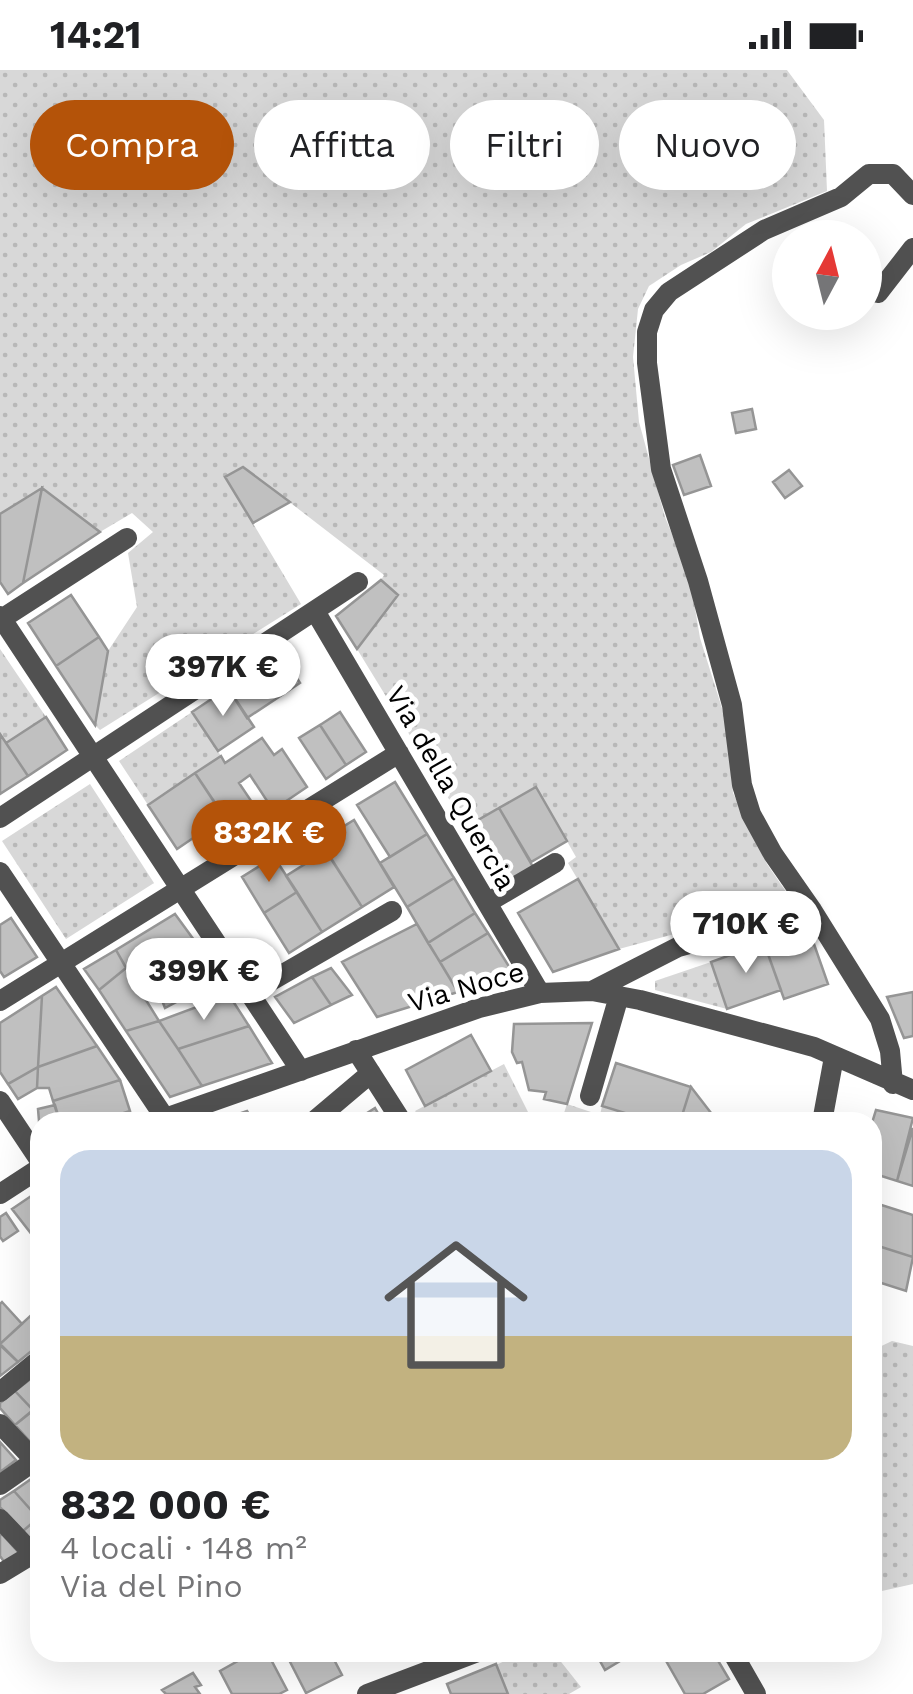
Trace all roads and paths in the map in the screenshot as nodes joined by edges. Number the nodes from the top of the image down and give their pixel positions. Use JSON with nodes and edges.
{"nodes":[{"id":1,"x":913,"y":195,"type":"edge"},
{"id":2,"x":913,"y":248,"type":"edge"},
{"id":3,"x":882,"y":289,"type":"edge"},
{"id":4,"x":127,"y":538,"type":"dead end"},
{"id":5,"x":358,"y":582,"type":"dead end"},
{"id":6,"x":315,"y":610,"type":"junction"},
{"id":7,"x":1,"y":618,"type":"edge"},
{"id":8,"x":399,"y":753,"type":"junction"},
{"id":9,"x":94,"y":756,"type":"junction"},
{"id":10,"x":0,"y":818,"type":"edge"},
{"id":11,"x":554,"y":863,"type":"dead end"},
{"id":12,"x":0,"y":872,"type":"edge"},
{"id":13,"x":179,"y":890,"type":"junction"},
{"id":14,"x":487,"y":903,"type":"junction"},
{"id":15,"x":812,"y":910,"type":"junction"},
{"id":16,"x":392,"y":911,"type":"dead end"},
{"id":17,"x":61,"y":963,"type":"junction"},
{"id":18,"x":592,"y":991,"type":"junction"},
{"id":19,"x":250,"y":993,"type":"junction"},
{"id":20,"x":540,"y":993,"type":"junction"},
{"id":21,"x":619,"y":996,"type":"junction"},
{"id":22,"x":0,"y":1001,"type":"edge"},
{"id":23,"x":356,"y":1050,"type":"junction"},
{"id":24,"x":834,"y":1057,"type":"junction"},
{"id":25,"x":301,"y":1070,"type":"junction"},
{"id":26,"x":371,"y":1074,"type":"junction"},
{"id":27,"x":903,"y":1087,"type":"edge"},
{"id":28,"x":590,"y":1096,"type":"dead end"},
{"id":29,"x":0,"y":1101,"type":"edge"},
{"id":30,"x":154,"y":1112,"type":"edge"},
{"id":31,"x":182,"y":1112,"type":"edge"},
{"id":32,"x":325,"y":1112,"type":"edge"},
{"id":33,"x":396,"y":1112,"type":"edge"},
{"id":34,"x":824,"y":1112,"type":"edge"},
{"id":35,"x":30,"y":1145,"type":"edge"},
{"id":36,"x":30,"y":1174,"type":"edge"},
{"id":37,"x":0,"y":1194,"type":"edge"},
{"id":38,"x":30,"y":1367,"type":"edge"},
{"id":39,"x":0,"y":1392,"type":"edge"},
{"id":40,"x":0,"y":1424,"type":"edge"},
{"id":41,"x":30,"y":1453,"type":"edge"},
{"id":42,"x":30,"y":1466,"type":"edge"},
{"id":43,"x":0,"y":1484,"type":"edge"},
{"id":44,"x":0,"y":1519,"type":"edge"},
{"id":45,"x":30,"y":1551,"type":"edge"},
{"id":46,"x":30,"y":1556,"type":"edge"},
{"id":47,"x":0,"y":1574,"type":"edge"},
{"id":48,"x":436,"y":1662,"type":"edge"},
{"id":49,"x":738,"y":1662,"type":"edge"},
{"id":50,"x":423,"y":1685,"type":"edge"},
{"id":51,"x":368,"y":1694,"type":"edge"},
{"id":52,"x":756,"y":1694,"type":"edge"}],
"edges":[{"from":1,"to":15,"type":"street"},
{"from":2,"to":3,"type":"street"},
{"from":4,"to":7,"type":"street"},
{"from":5,"to":6,"type":"street"},
{"from":6,"to":8,"type":"street","name":"Via della Quercia"},
{"from":6,"to":9,"type":"street"},
{"from":7,"to":9,"type":"street"},
{"from":8,"to":13,"type":"street"},
{"from":8,"to":14,"type":"street","name":"Via della Quercia"},
{"from":9,"to":10,"type":"street"},
{"from":9,"to":13,"type":"street"},
{"from":11,"to":14,"type":"street"},
{"from":12,"to":17,"type":"street"},
{"from":13,"to":17,"type":"street"},
{"from":13,"to":19,"type":"street"},
{"from":14,"to":20,"type":"street","name":"Via della Quercia"},
{"from":15,"to":18,"type":"street"},
{"from":15,"to":27,"type":"street"},
{"from":16,"to":19,"type":"street"},
{"from":17,"to":22,"type":"street"},
{"from":17,"to":30,"type":"street"},
{"from":18,"to":20,"type":"street","name":"Via Noce"},
{"from":18,"to":21,"type":"street","name":"Via Noce"},
{"from":19,"to":25,"type":"street"},
{"from":20,"to":23,"type":"street","name":"Via Noce"},
{"from":21,"to":24,"type":"street","name":"Via Noce"},
{"from":21,"to":28,"type":"street"},
{"from":23,"to":25,"type":"street","name":"Via Noce"},
{"from":23,"to":26,"type":"street"},
{"from":24,"to":27,"type":"street","name":"Via Noce"},
{"from":24,"to":34,"type":"street"},
{"from":25,"to":31,"type":"street","name":"Via Noce"},
{"from":26,"to":32,"type":"street"},
{"from":26,"to":33,"type":"street"},
{"from":29,"to":35,"type":"street"},
{"from":36,"to":37,"type":"street"},
{"from":38,"to":39,"type":"street"},
{"from":40,"to":41,"type":"street"},
{"from":42,"to":43,"type":"street"},
{"from":44,"to":45,"type":"street"},
{"from":46,"to":47,"type":"street"},
{"from":48,"to":50,"type":"street"},
{"from":49,"to":52,"type":"street"},
{"from":50,"to":51,"type":"street"}]}
